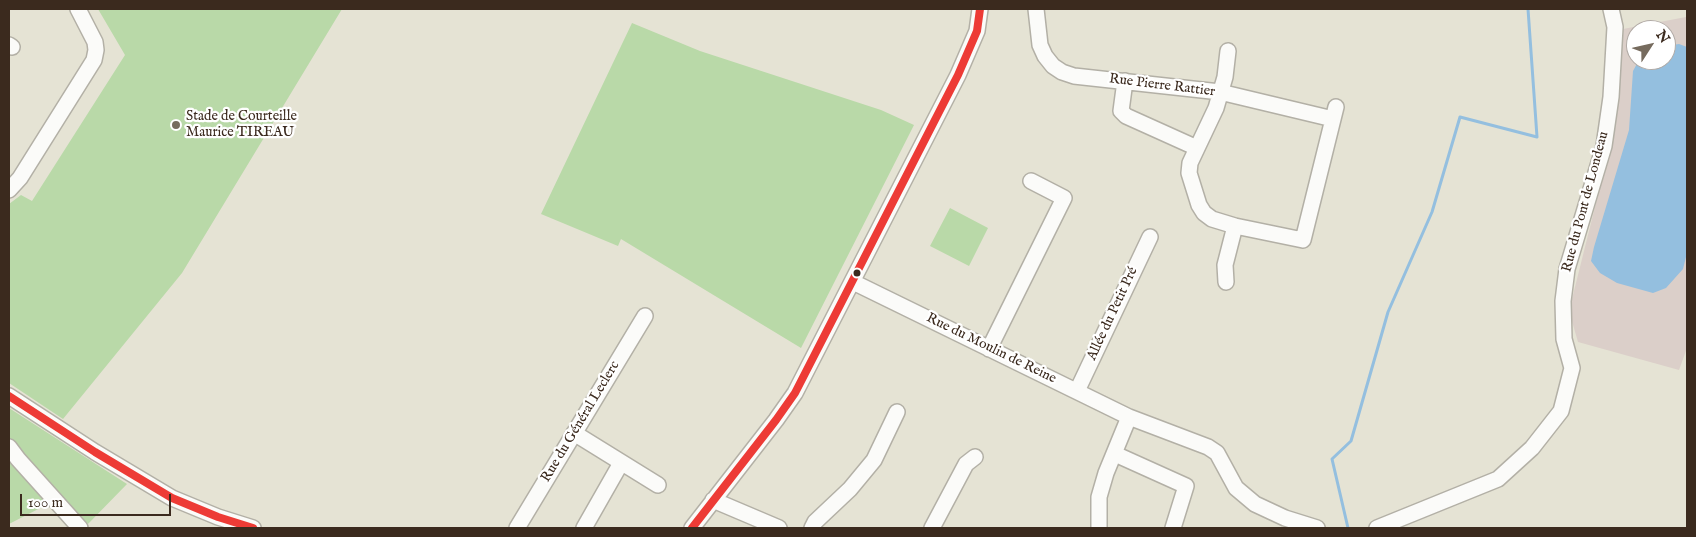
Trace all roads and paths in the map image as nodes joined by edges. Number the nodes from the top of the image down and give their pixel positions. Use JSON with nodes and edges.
{"nodes":[{"id":1,"x":78,"y":9,"type":"edge"},
{"id":2,"x":980,"y":9,"type":"edge"},
{"id":3,"x":1036,"y":9,"type":"edge"},
{"id":4,"x":1610,"y":9,"type":"edge"},
{"id":5,"x":1228,"y":52,"type":"dead end"},
{"id":6,"x":1125,"y":81,"type":"junction"},
{"id":7,"x":1220,"y":92,"type":"junction"},
{"id":8,"x":1198,"y":148,"type":"junction"},
{"id":9,"x":1031,"y":181,"type":"dead end"},
{"id":10,"x":9,"y":190,"type":"edge"},
{"id":11,"x":1235,"y":226,"type":"junction"},
{"id":12,"x":1150,"y":238,"type":"dead end"},
{"id":13,"x":853,"y":282,"type":"junction"},
{"id":14,"x":1226,"y":282,"type":"dead end"},
{"id":15,"x":645,"y":316,"type":"dead end"},
{"id":16,"x":990,"y":349,"type":"junction"},
{"id":17,"x":1077,"y":391,"type":"junction"},
{"id":18,"x":9,"y":396,"type":"edge"},
{"id":19,"x":897,"y":412,"type":"dead end"},
{"id":20,"x":1129,"y":417,"type":"junction"},
{"id":21,"x":574,"y":433,"type":"junction"},
{"id":22,"x":9,"y":447,"type":"edge"},
{"id":23,"x":1115,"y":454,"type":"junction"},
{"id":24,"x":975,"y":457,"type":"dead end"},
{"id":25,"x":621,"y":463,"type":"junction"},
{"id":26,"x":658,"y":485,"type":"dead end"},
{"id":27,"x":713,"y":500,"type":"junction"},
{"id":28,"x":80,"y":528,"type":"edge"},
{"id":29,"x":253,"y":528,"type":"edge"},
{"id":30,"x":517,"y":528,"type":"edge"},
{"id":31,"x":584,"y":528,"type":"edge"},
{"id":32,"x":692,"y":528,"type":"edge"},
{"id":33,"x":779,"y":528,"type":"edge"},
{"id":34,"x":812,"y":528,"type":"edge"},
{"id":35,"x":932,"y":528,"type":"edge"},
{"id":36,"x":1099,"y":528,"type":"edge"},
{"id":37,"x":1173,"y":528,"type":"edge"},
{"id":38,"x":1317,"y":528,"type":"edge"},
{"id":39,"x":1377,"y":528,"type":"edge"}],
"edges":[{"from":1,"to":10,"type":"street"},
{"from":2,"to":13,"type":"street"},
{"from":3,"to":6,"type":"street","name":"Rue Pierre Rattier"},
{"from":4,"to":39,"type":"street","name":"Rue du Pont de Londeau"},
{"from":5,"to":7,"type":"street"},
{"from":6,"to":7,"type":"street","name":"Rue Pierre Rattier"},
{"from":6,"to":8,"type":"street"},
{"from":7,"to":8,"type":"street"},
{"from":7,"to":11,"type":"street","name":"Rue Pierre Rattier"},
{"from":8,"to":11,"type":"street"},
{"from":9,"to":16,"type":"street"},
{"from":11,"to":14,"type":"street"},
{"from":12,"to":17,"type":"street","name":"Allée du Petit Pré"},
{"from":13,"to":16,"type":"street","name":"Rue du Moulin de Reine"},
{"from":13,"to":27,"type":"street"},
{"from":15,"to":21,"type":"street","name":"Rue du Général Leclerc"},
{"from":16,"to":17,"type":"street","name":"Rue du Moulin de Reine"},
{"from":17,"to":20,"type":"street","name":"Rue du Moulin de Reine"},
{"from":18,"to":29,"type":"street"},
{"from":19,"to":34,"type":"street"},
{"from":20,"to":23,"type":"street"},
{"from":20,"to":38,"type":"street","name":"Rue du Moulin de Reine"},
{"from":21,"to":25,"type":"street"},
{"from":21,"to":30,"type":"street","name":"Rue du Général Leclerc"},
{"from":22,"to":28,"type":"street"},
{"from":23,"to":36,"type":"street"},
{"from":23,"to":37,"type":"street"},
{"from":24,"to":35,"type":"street"},
{"from":25,"to":26,"type":"street"},
{"from":25,"to":31,"type":"street"},
{"from":27,"to":32,"type":"street"},
{"from":27,"to":33,"type":"street"}]}
